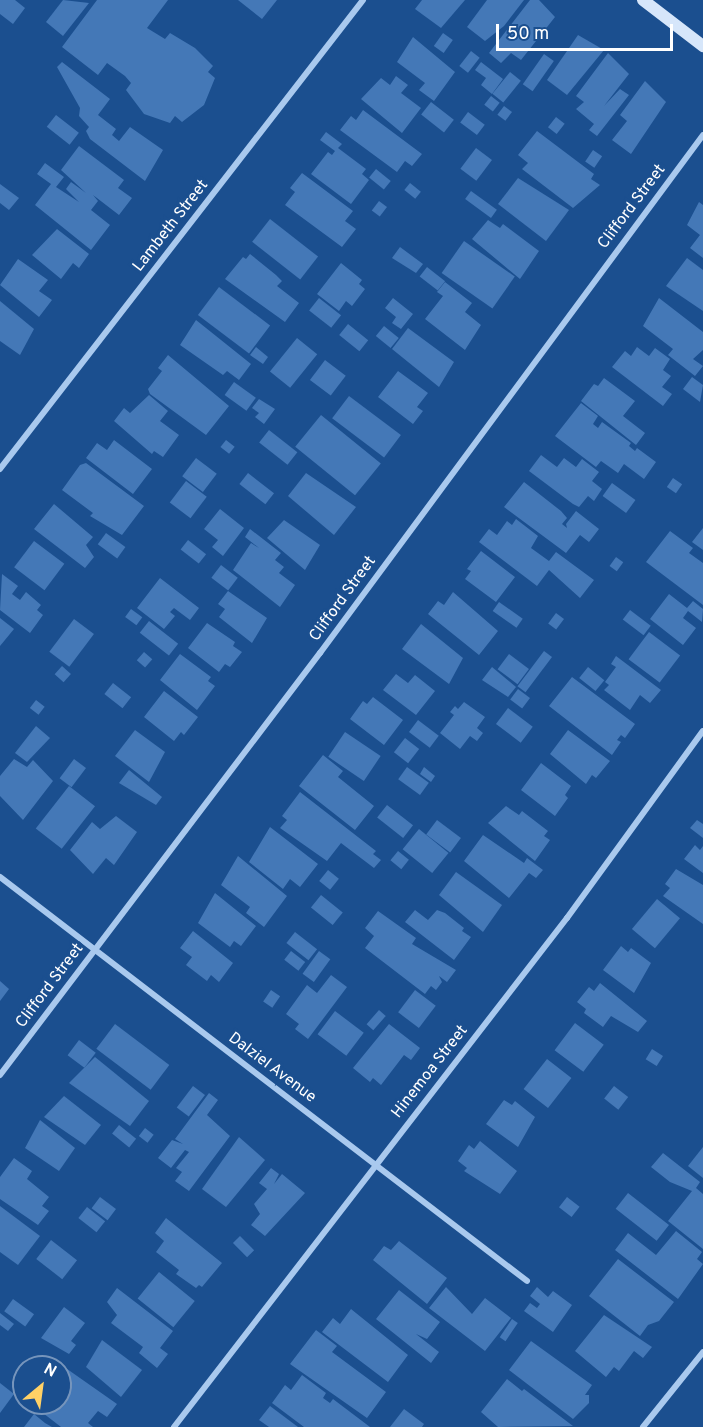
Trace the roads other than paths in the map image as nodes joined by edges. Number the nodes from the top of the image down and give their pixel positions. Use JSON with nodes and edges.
{"nodes":[{"id":1,"x":363,"y":0,"type":"edge"},
{"id":2,"x":643,"y":0,"type":"edge"},
{"id":3,"x":703,"y":46,"type":"edge"},
{"id":4,"x":703,"y":135,"type":"edge"},
{"id":5,"x":0,"y":469,"type":"edge"},
{"id":6,"x":703,"y":731,"type":"edge"},
{"id":7,"x":0,"y":877,"type":"edge"},
{"id":8,"x":94,"y":950,"type":"junction"},
{"id":9,"x":0,"y":1075,"type":"edge"},
{"id":10,"x":376,"y":1165,"type":"junction"},
{"id":11,"x":527,"y":1281,"type":"dead end"},
{"id":12,"x":703,"y":1352,"type":"edge"},
{"id":13,"x":174,"y":1427,"type":"edge"},
{"id":14,"x":643,"y":1427,"type":"edge"}],
"edges":[{"from":1,"to":5,"type":"street","name":"Lambeth Street"},
{"from":2,"to":3,"type":"main road"},
{"from":4,"to":8,"type":"street","name":"Clifford Street"},
{"from":6,"to":10,"type":"street","name":"Hinemoa Street"},
{"from":7,"to":8,"type":"street","name":"Dalziel Avenue"},
{"from":8,"to":9,"type":"street","name":"Clifford Street"},
{"from":8,"to":10,"type":"street","name":"Dalziel Avenue"},
{"from":10,"to":11,"type":"street","name":"Dalziel Avenue"},
{"from":10,"to":13,"type":"street","name":"Hinemoa Street"},
{"from":12,"to":14,"type":"street"}]}
